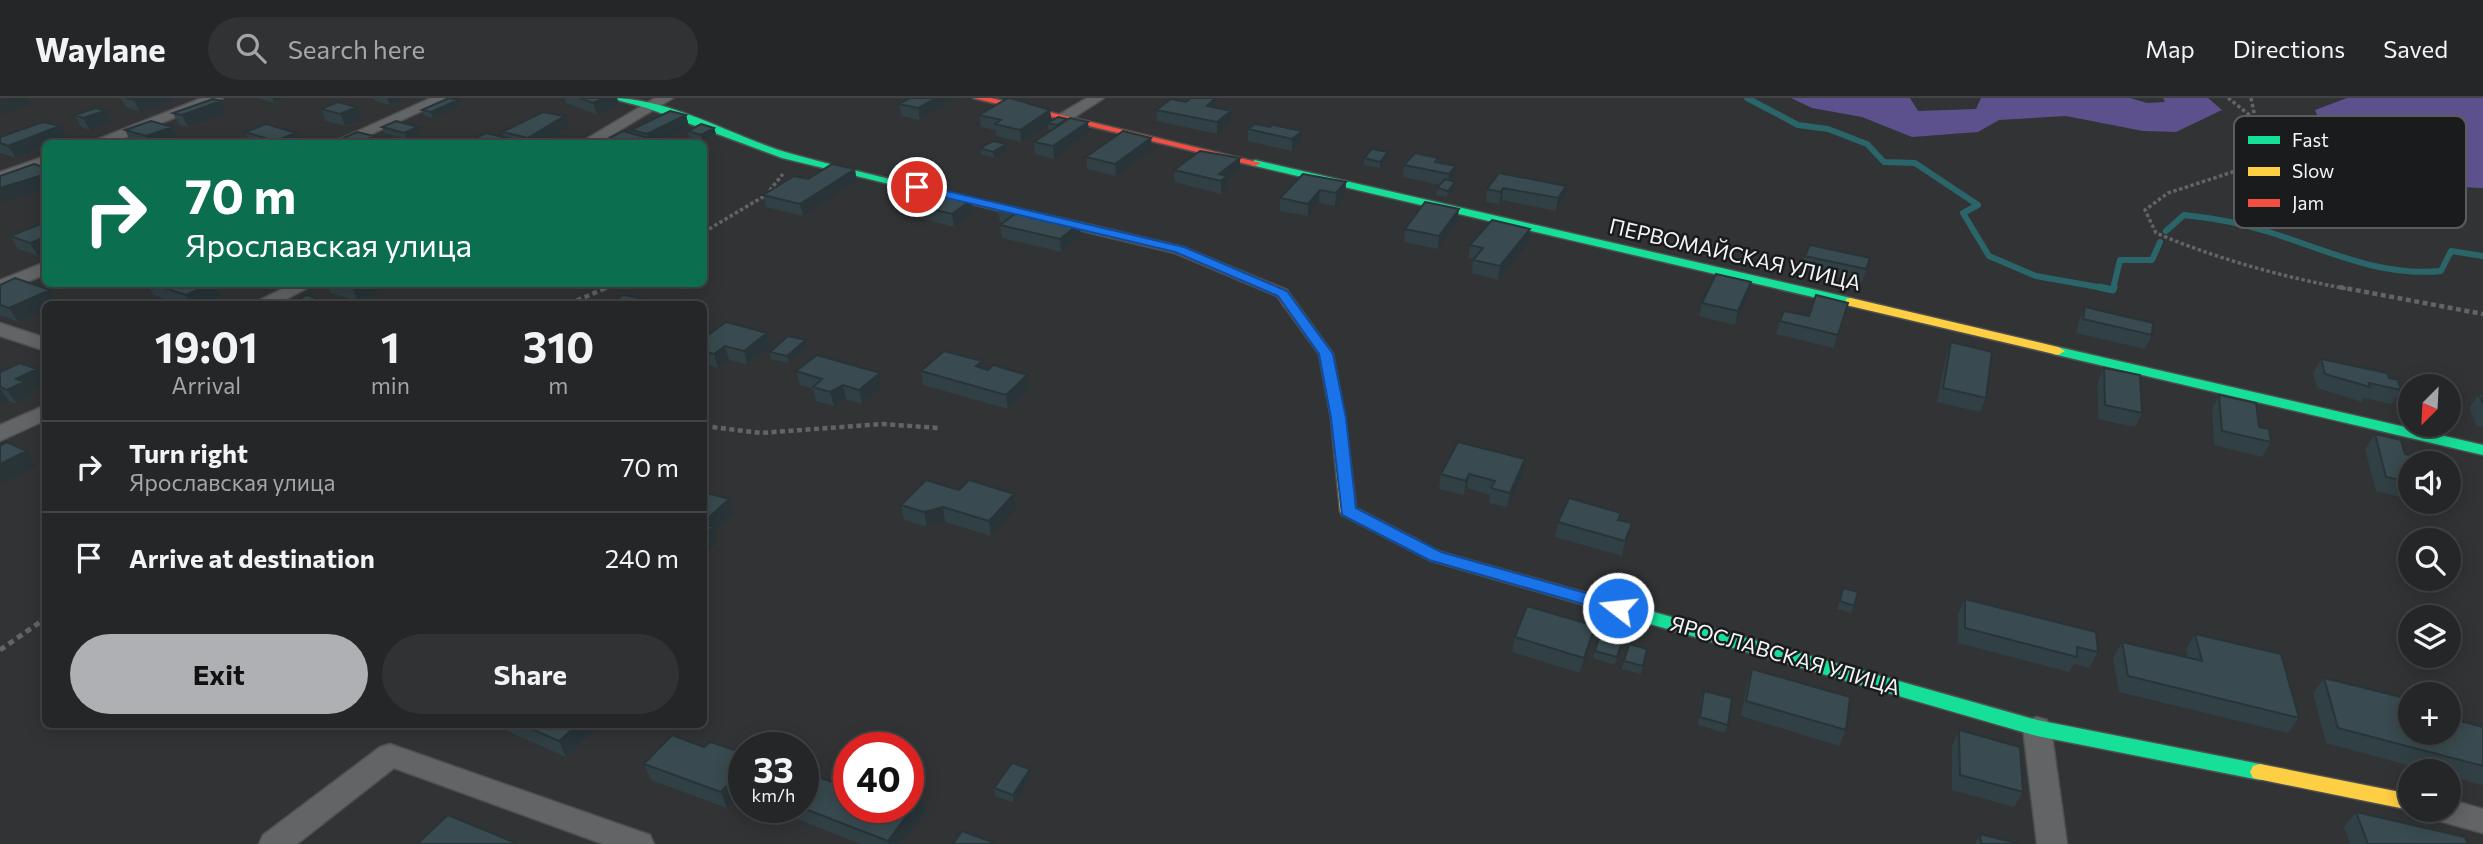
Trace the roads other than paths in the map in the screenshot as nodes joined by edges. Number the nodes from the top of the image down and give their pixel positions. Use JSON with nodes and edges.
{"nodes":[{"id":1,"x":216,"y":98,"type":"edge"},
{"id":2,"x":443,"y":98,"type":"edge"},
{"id":3,"x":615,"y":98,"type":"edge"},
{"id":4,"x":666,"y":98,"type":"edge"},
{"id":5,"x":978,"y":98,"type":"edge"},
{"id":6,"x":1097,"y":98,"type":"edge"},
{"id":7,"x":650,"y":106,"type":"junction"},
{"id":8,"x":1065,"y":117,"type":"junction"},
{"id":9,"x":104,"y":140,"type":"edge"},
{"id":10,"x":345,"y":140,"type":"edge"},
{"id":11,"x":592,"y":140,"type":"edge"},
{"id":12,"x":42,"y":162,"type":"edge"},
{"id":13,"x":0,"y":178,"type":"edge"},
{"id":14,"x":42,"y":269,"type":"edge"},
{"id":15,"x":0,"y":286,"type":"edge"},
{"id":16,"x":299,"y":287,"type":"edge"},
{"id":17,"x":269,"y":301,"type":"edge"},
{"id":18,"x":0,"y":329,"type":"edge"},
{"id":19,"x":42,"y":344,"type":"edge"},
{"id":20,"x":42,"y":413,"type":"edge"},
{"id":21,"x":0,"y":434,"type":"edge"},
{"id":22,"x":2483,"y":450,"type":"edge"},
{"id":23,"x":2037,"y":728,"type":"junction"},
{"id":24,"x":2398,"y":800,"type":"edge"},
{"id":25,"x":2461,"y":815,"type":"edge"},
{"id":26,"x":2483,"y":821,"type":"edge"},
{"id":27,"x":274,"y":844,"type":"edge"},
{"id":28,"x":639,"y":844,"type":"edge"},
{"id":29,"x":2052,"y":844,"type":"edge"}],
"edges":[{"from":1,"to":9,"type":"street"},
{"from":2,"to":10,"type":"street"},
{"from":3,"to":7,"type":"street","name":"ЯРОСЛАВСКАЯ УЛИЦА"},
{"from":4,"to":7,"type":"street"},
{"from":5,"to":8,"type":"street","name":"ПЕРВОМАЙСКАЯ УЛИЦА"},
{"from":6,"to":8,"type":"street"},
{"from":7,"to":11,"type":"street"},
{"from":7,"to":23,"type":"street","name":"ЯРОСЛАВСКАЯ УЛИЦА"},
{"from":8,"to":22,"type":"street","name":"ПЕРВОМАЙСКАЯ УЛИЦА"},
{"from":12,"to":13,"type":"street"},
{"from":14,"to":15,"type":"street"},
{"from":16,"to":17,"type":"street"},
{"from":18,"to":19,"type":"street"},
{"from":20,"to":21,"type":"street"},
{"from":23,"to":24,"type":"street","name":"ЯРОСЛАВСКАЯ УЛИЦА"},
{"from":23,"to":29,"type":"street"},
{"from":25,"to":26,"type":"street"},
{"from":27,"to":28,"type":"street"}]}
